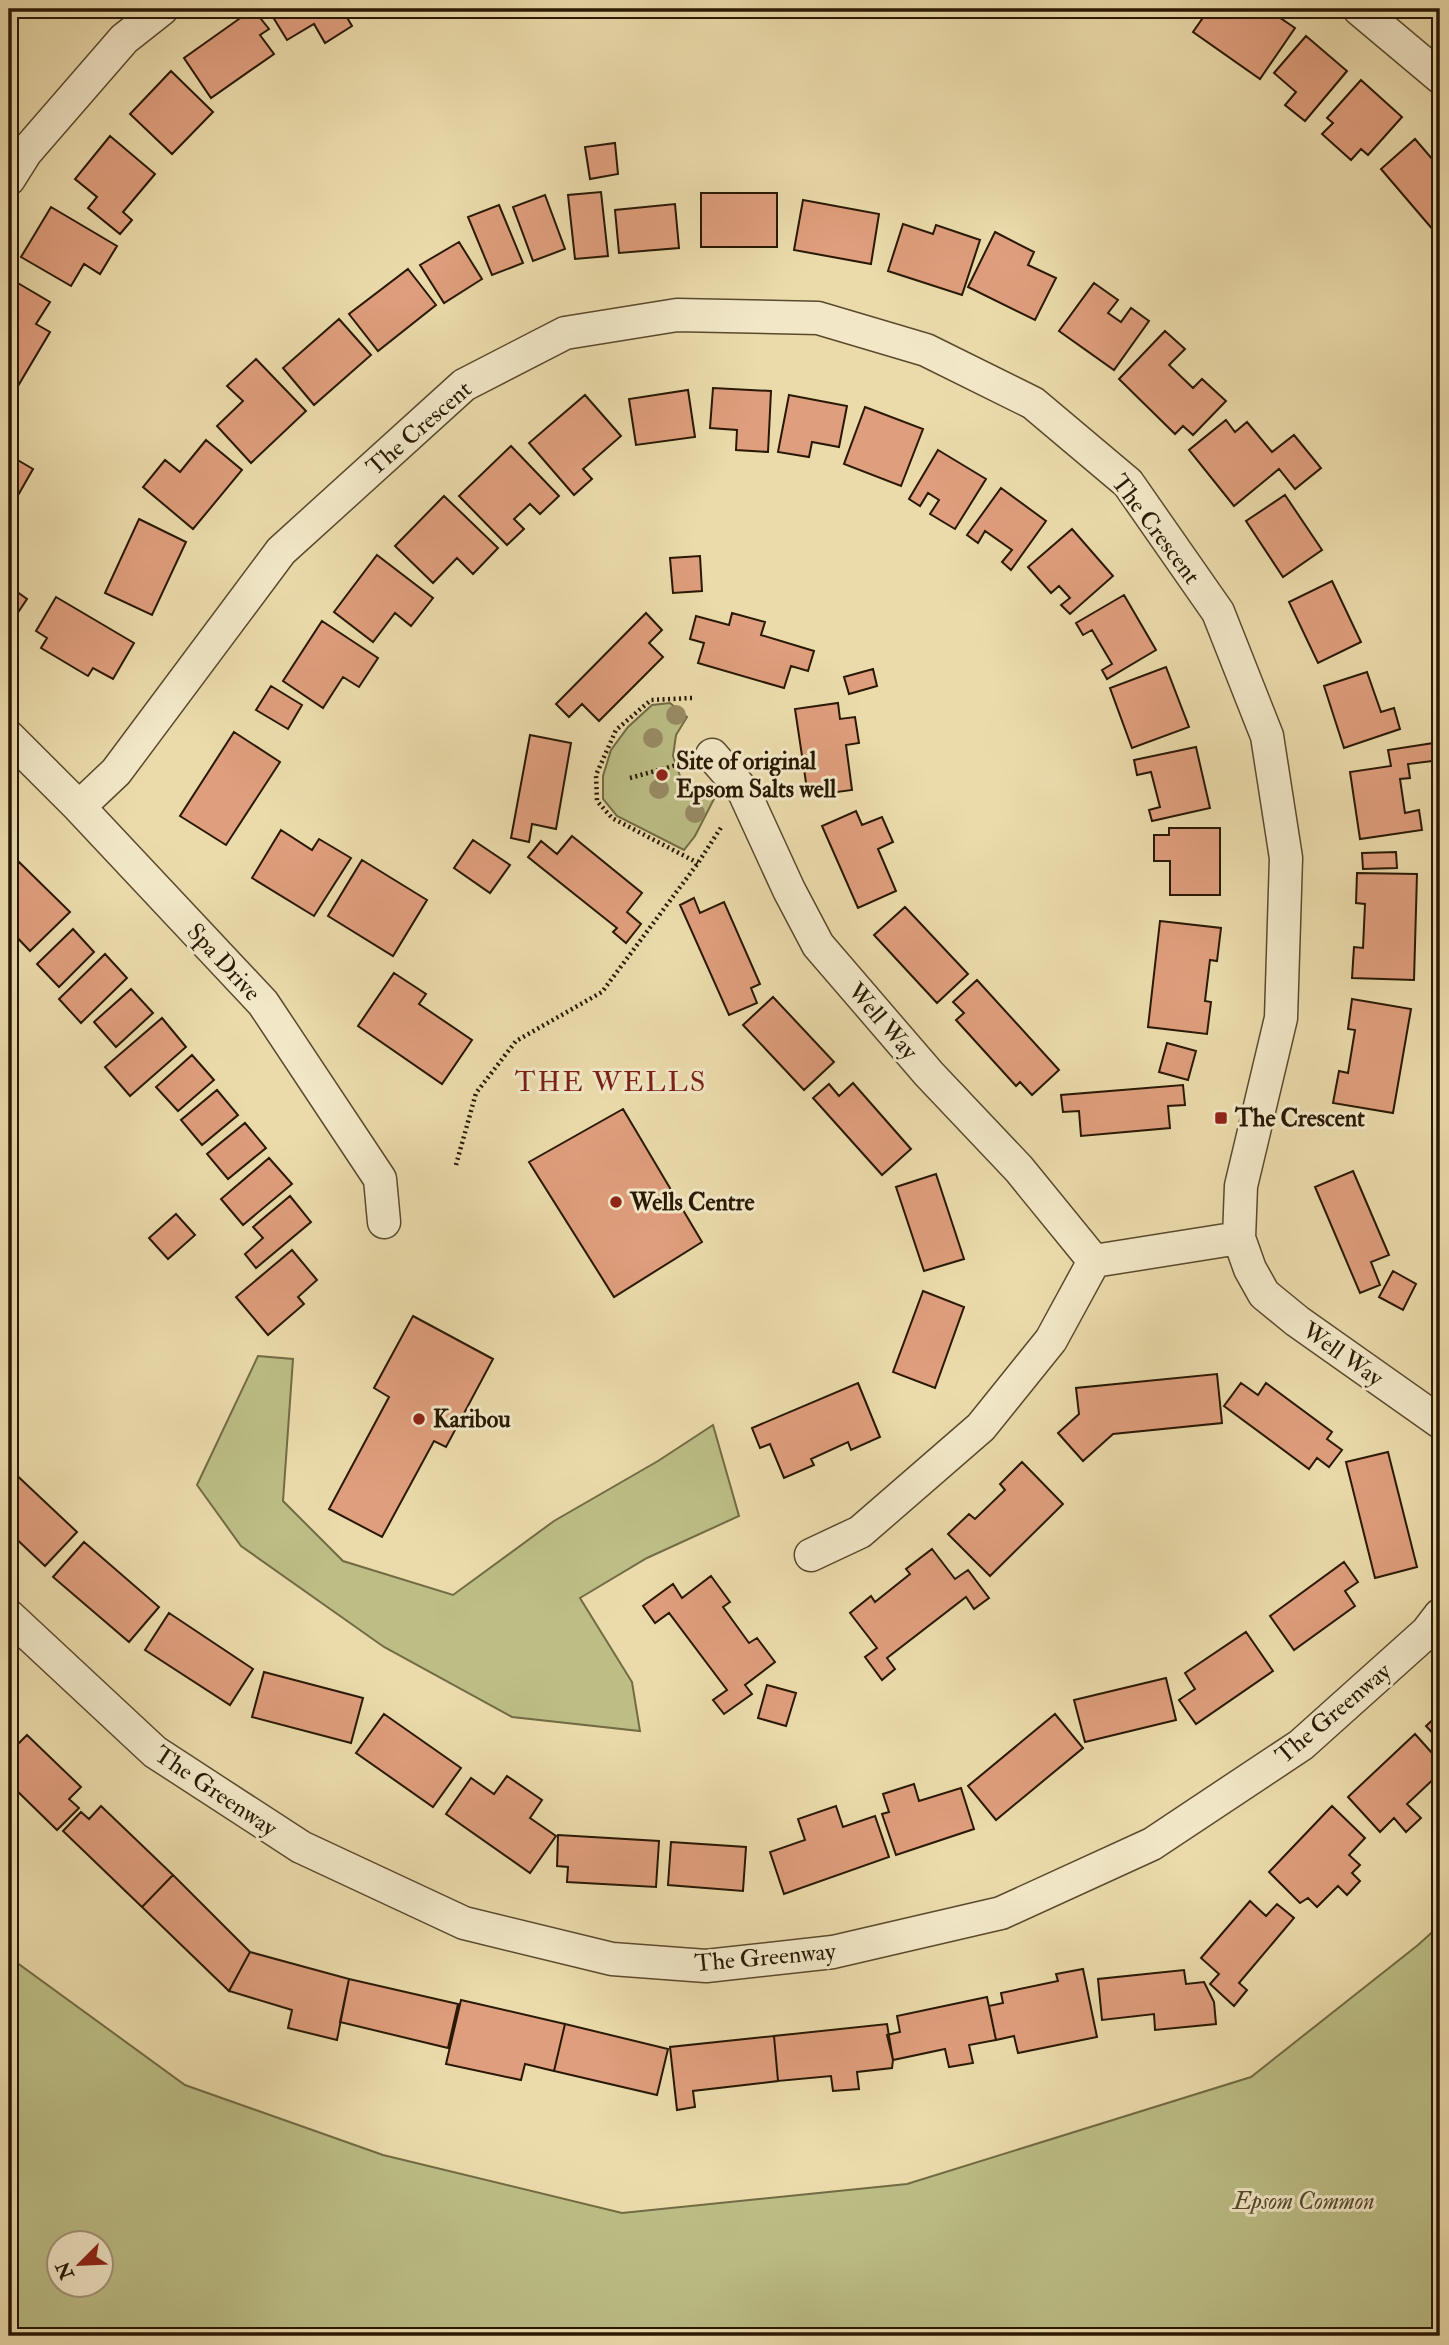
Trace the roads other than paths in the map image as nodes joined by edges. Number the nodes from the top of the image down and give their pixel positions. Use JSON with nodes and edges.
{"nodes":[{"id":1,"x":162,"y":9,"type":"edge"},
{"id":2,"x":1359,"y":9,"type":"edge"},
{"id":3,"x":1440,"y":77,"type":"edge"},
{"id":4,"x":9,"y":179,"type":"edge"},
{"id":5,"x":9,"y":737,"type":"edge"},
{"id":6,"x":712,"y":755,"type":"road end"},
{"id":7,"x":79,"y":807,"type":"junction"},
{"id":8,"x":384,"y":1222,"type":"dead end"},
{"id":9,"x":1239,"y":1238,"type":"junction"},
{"id":10,"x":1094,"y":1261,"type":"junction"},
{"id":11,"x":1440,"y":1422,"type":"edge"},
{"id":12,"x":811,"y":1555,"type":"dead end"},
{"id":13,"x":1440,"y":1615,"type":"edge"},
{"id":14,"x":9,"y":1616,"type":"edge"}],
"edges":[{"from":1,"to":4,"type":"street"},
{"from":2,"to":3,"type":"street"},
{"from":5,"to":7,"type":"street","name":"Spa Drive"},
{"from":6,"to":10,"type":"street","name":"Well Way"},
{"from":7,"to":8,"type":"street","name":"Spa Drive"},
{"from":7,"to":9,"type":"street","name":"The Crescent"},
{"from":9,"to":10,"type":"street"},
{"from":9,"to":11,"type":"street","name":"Well Way"},
{"from":10,"to":12,"type":"street"},
{"from":13,"to":14,"type":"street","name":"The Greenway"}]}
